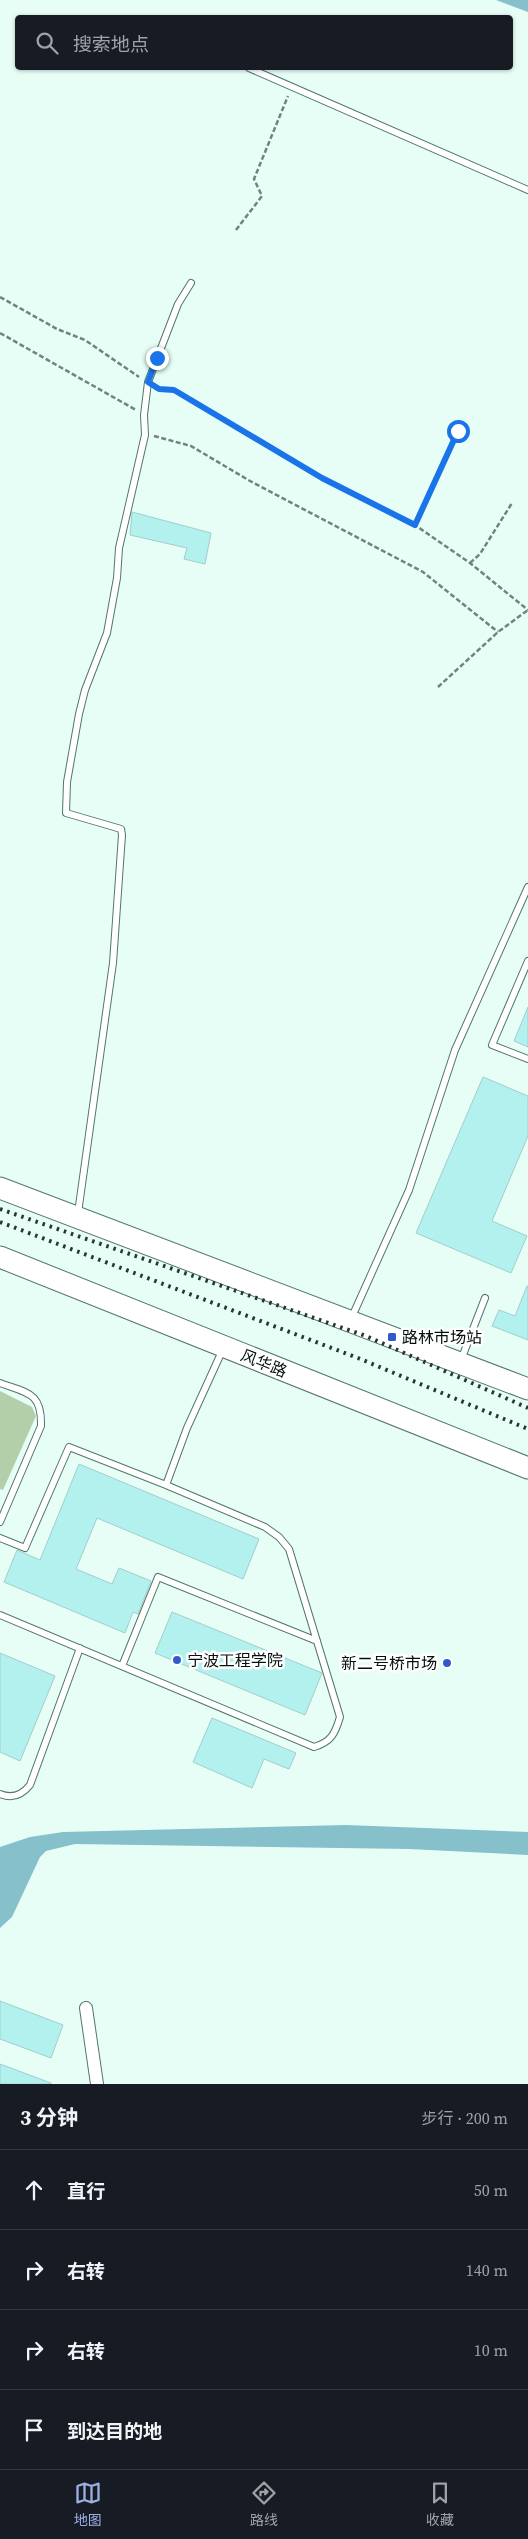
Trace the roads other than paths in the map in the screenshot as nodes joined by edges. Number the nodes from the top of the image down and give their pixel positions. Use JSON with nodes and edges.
{"nodes":[{"id":1,"x":253,"y":70,"type":"edge"},
{"id":2,"x":528,"y":190,"type":"edge"},
{"id":3,"x":191,"y":283,"type":"dead end"},
{"id":4,"x":528,"y":887,"type":"edge"},
{"id":5,"x":528,"y":961,"type":"edge"},
{"id":6,"x":528,"y":1059,"type":"edge"},
{"id":7,"x":0,"y":1188,"type":"edge"},
{"id":8,"x":77,"y":1218,"type":"junction"},
{"id":9,"x":0,"y":1257,"type":"edge"},
{"id":10,"x":485,"y":1298,"type":"dead end"},
{"id":11,"x":351,"y":1320,"type":"junction"},
{"id":12,"x":224,"y":1347,"type":"junction"},
{"id":13,"x":461,"y":1361,"type":"junction"},
{"id":14,"x":0,"y":1383,"type":"edge"},
{"id":15,"x":528,"y":1389,"type":"edge"},
{"id":16,"x":528,"y":1468,"type":"edge"},
{"id":17,"x":166,"y":1485,"type":"junction"},
{"id":18,"x":0,"y":1522,"type":"edge"},
{"id":19,"x":0,"y":1538,"type":"edge"},
{"id":20,"x":0,"y":1615,"type":"edge"},
{"id":21,"x":317,"y":1641,"type":"junction"},
{"id":22,"x":80,"y":1648,"type":"junction"},
{"id":23,"x":122,"y":1666,"type":"junction"},
{"id":24,"x":0,"y":1794,"type":"edge"},
{"id":25,"x":86,"y":2008,"type":"dead end"},
{"id":26,"x":97,"y":2084,"type":"edge"}],
"edges":[{"from":1,"to":2,"type":"lane"},
{"from":3,"to":8,"type":"lane"},
{"from":4,"to":11,"type":"lane"},
{"from":5,"to":6,"type":"lane"},
{"from":7,"to":8,"type":"main road"},
{"from":8,"to":11,"type":"main road"},
{"from":9,"to":12,"type":"main road","name":"风华路"},
{"from":10,"to":13,"type":"lane"},
{"from":11,"to":13,"type":"main road"},
{"from":12,"to":16,"type":"main road","name":"风华路"},
{"from":12,"to":17,"type":"lane"},
{"from":13,"to":15,"type":"main road"},
{"from":14,"to":18,"type":"lane"},
{"from":17,"to":19,"type":"lane"},
{"from":17,"to":21,"type":"lane"},
{"from":20,"to":22,"type":"lane"},
{"from":21,"to":23,"type":"lane"},
{"from":21,"to":23,"type":"lane"},
{"from":22,"to":23,"type":"lane"},
{"from":22,"to":24,"type":"lane"},
{"from":25,"to":26,"type":"street"}]}
